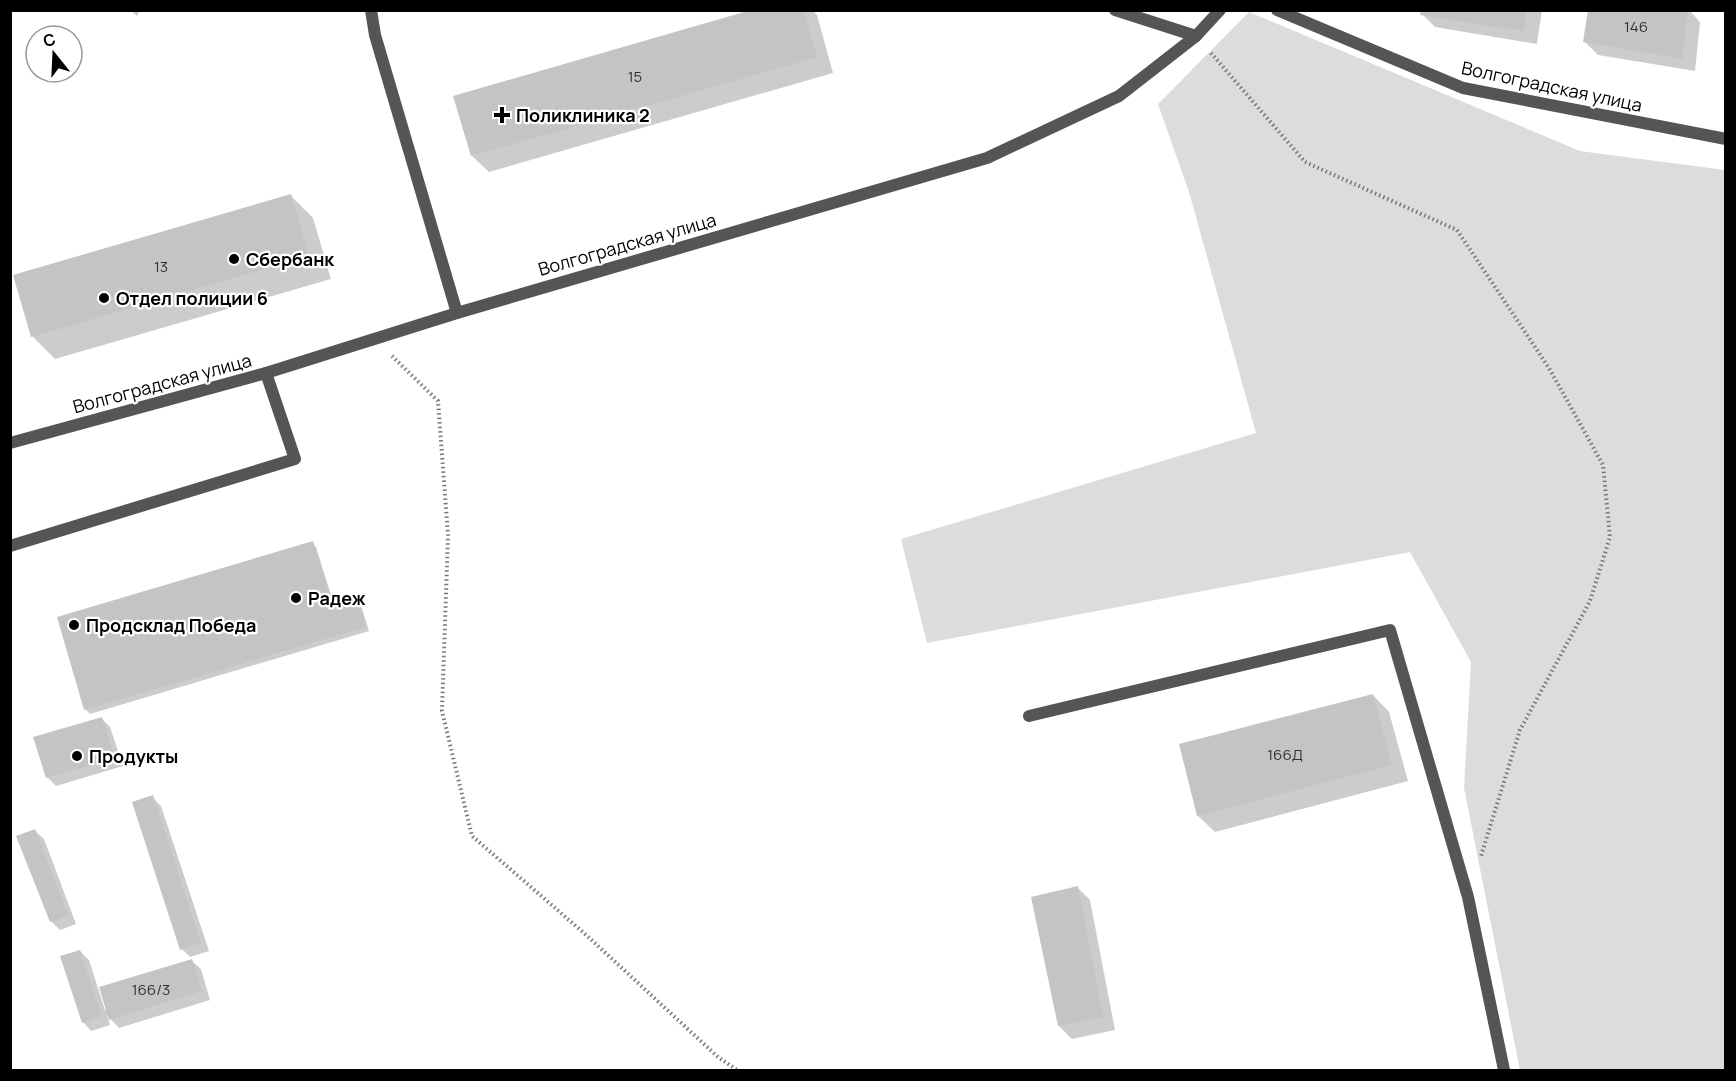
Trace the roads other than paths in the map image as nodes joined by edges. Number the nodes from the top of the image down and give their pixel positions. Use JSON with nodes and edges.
{"nodes":[{"id":1,"x":371,"y":10,"type":"edge"},
{"id":2,"x":1115,"y":10,"type":"edge"},
{"id":3,"x":1220,"y":10,"type":"edge"},
{"id":4,"x":1277,"y":10,"type":"edge"},
{"id":5,"x":1196,"y":36,"type":"junction"},
{"id":6,"x":1725,"y":139,"type":"edge"},
{"id":7,"x":456,"y":313,"type":"junction"},
{"id":8,"x":266,"y":373,"type":"junction"},
{"id":9,"x":10,"y":443,"type":"edge"},
{"id":10,"x":10,"y":546,"type":"edge"},
{"id":11,"x":1029,"y":716,"type":"dead end"},
{"id":12,"x":1504,"y":1071,"type":"edge"}],
"edges":[{"from":1,"to":7,"type":"street"},
{"from":2,"to":5,"type":"street"},
{"from":3,"to":5,"type":"street","name":"Волгоградская улица"},
{"from":4,"to":6,"type":"street","name":"Волгоградская улица"},
{"from":5,"to":7,"type":"street","name":"Волгоградская улица"},
{"from":7,"to":8,"type":"street","name":"Волгоградская улица"},
{"from":8,"to":9,"type":"street","name":"Волгоградская улица"},
{"from":8,"to":10,"type":"street"},
{"from":11,"to":12,"type":"street"}]}
